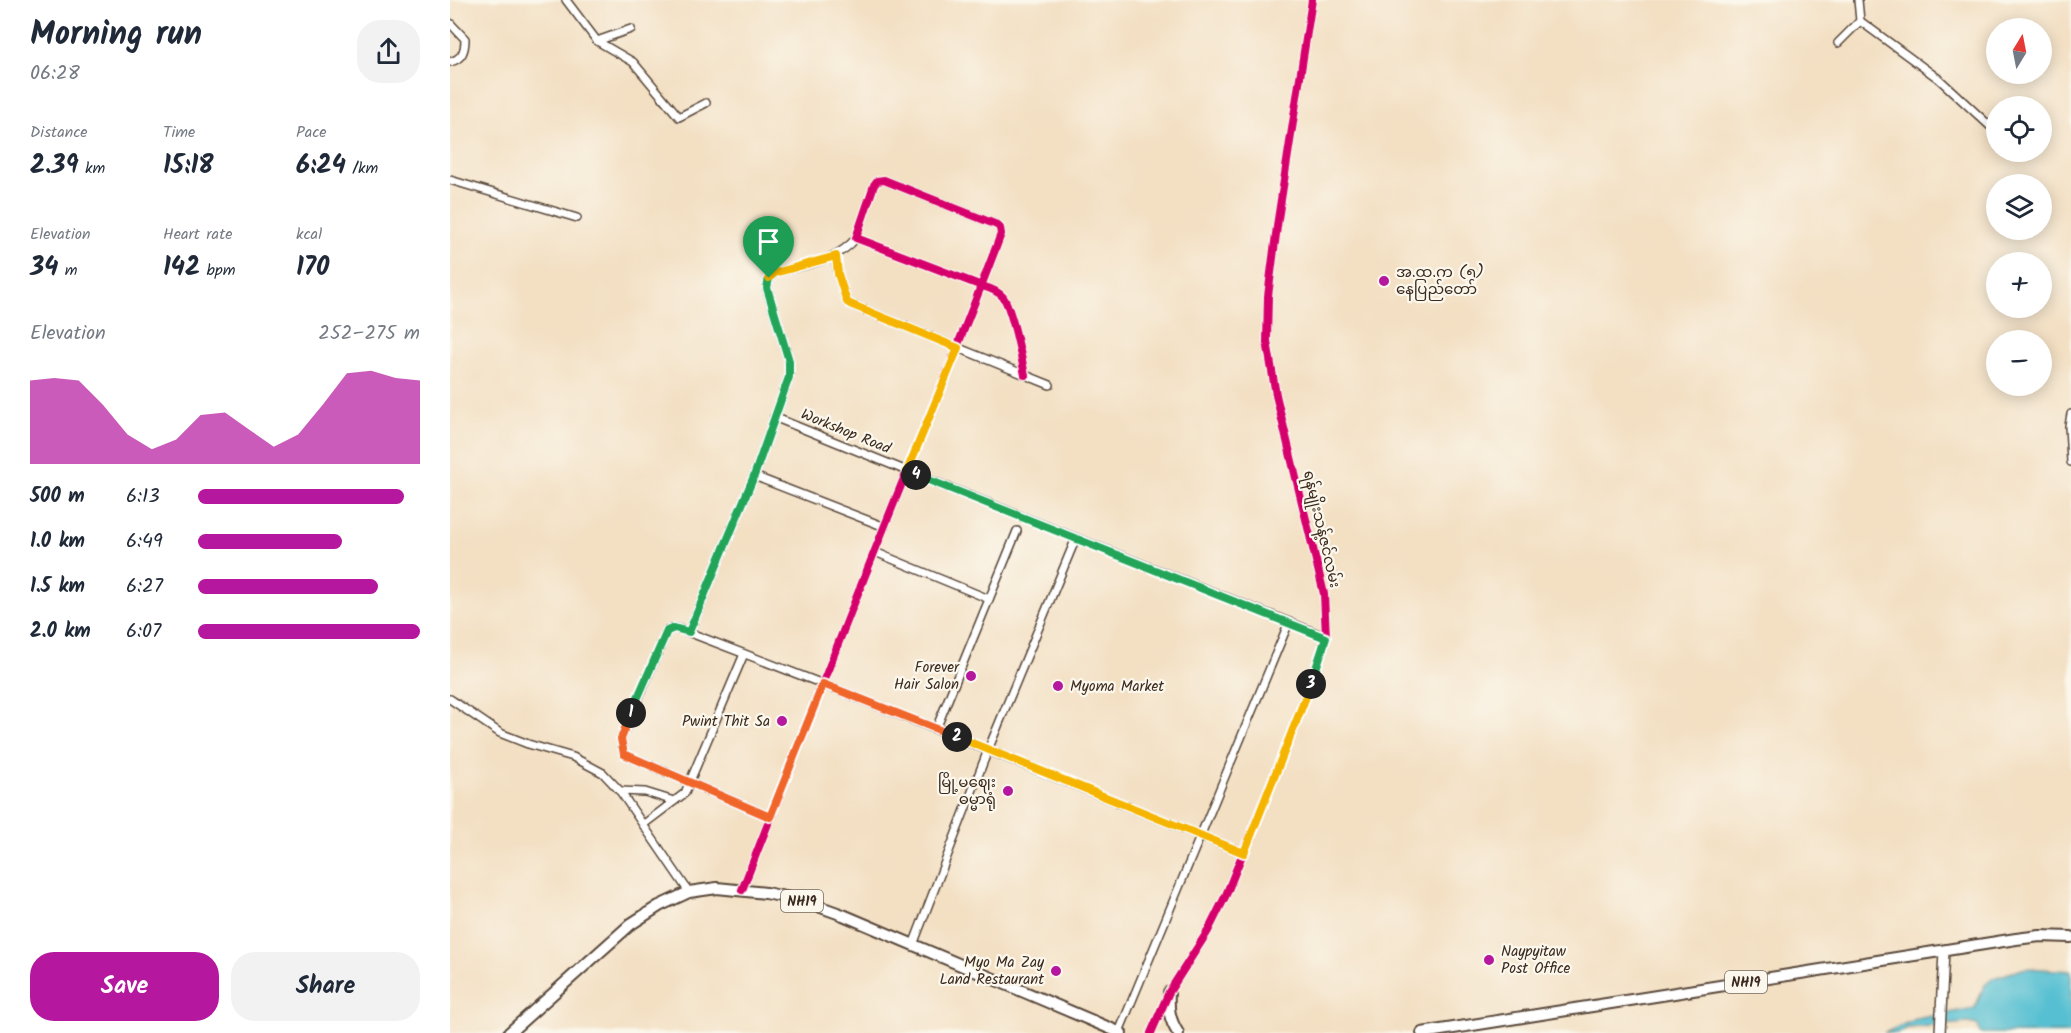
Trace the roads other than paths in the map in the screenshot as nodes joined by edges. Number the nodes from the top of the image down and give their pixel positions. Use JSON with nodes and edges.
{"nodes":[{"id":1,"x":566,"y":0,"type":"edge"},
{"id":2,"x":1312,"y":0,"type":"edge"},
{"id":3,"x":1858,"y":0,"type":"edge"},
{"id":4,"x":1860,"y":21,"type":"junction"},
{"id":5,"x":450,"y":23,"type":"edge"},
{"id":6,"x":631,"y":30,"type":"dead end"},
{"id":7,"x":597,"y":41,"type":"junction"},
{"id":8,"x":1838,"y":43,"type":"dead end"},
{"id":9,"x":450,"y":62,"type":"edge"},
{"id":10,"x":706,"y":103,"type":"dead end"},
{"id":11,"x":1986,"y":122,"type":"edge"},
{"id":12,"x":450,"y":180,"type":"edge"},
{"id":13,"x":577,"y":218,"type":"dead end"},
{"id":14,"x":856,"y":238,"type":"junction"},
{"id":15,"x":836,"y":256,"type":"junction"},
{"id":16,"x":982,"y":286,"type":"junction"},
{"id":17,"x":958,"y":348,"type":"junction"},
{"id":18,"x":1025,"y":375,"type":"junction"},
{"id":19,"x":1050,"y":385,"type":"dead end"},
{"id":20,"x":2071,"y":414,"type":"edge"},
{"id":21,"x":774,"y":417,"type":"junction"},
{"id":22,"x":2071,"y":462,"type":"edge"},
{"id":23,"x":907,"y":471,"type":"junction"},
{"id":24,"x":754,"y":476,"type":"junction"},
{"id":25,"x":885,"y":526,"type":"junction"},
{"id":26,"x":1017,"y":531,"type":"dead end"},
{"id":27,"x":1076,"y":538,"type":"junction"},
{"id":28,"x":875,"y":552,"type":"junction"},
{"id":29,"x":989,"y":599,"type":"junction"},
{"id":30,"x":1289,"y":622,"type":"junction"},
{"id":31,"x":689,"y":632,"type":"junction"},
{"id":32,"x":1326,"y":638,"type":"junction"},
{"id":33,"x":744,"y":654,"type":"junction"},
{"id":34,"x":823,"y":684,"type":"junction"},
{"id":35,"x":450,"y":699,"type":"edge"},
{"id":36,"x":936,"y":729,"type":"junction"},
{"id":37,"x":988,"y":750,"type":"junction"},
{"id":38,"x":691,"y":782,"type":"junction"},
{"id":39,"x":620,"y":791,"type":"junction"},
{"id":40,"x":674,"y":801,"type":"junction"},
{"id":41,"x":770,"y":817,"type":"junction"},
{"id":42,"x":644,"y":824,"type":"junction"},
{"id":43,"x":1202,"y":836,"type":"junction"},
{"id":44,"x":1244,"y":853,"type":"junction"},
{"id":45,"x":742,"y":890,"type":"junction"},
{"id":46,"x":689,"y":892,"type":"junction"},
{"id":47,"x":2071,"y":937,"type":"edge"},
{"id":48,"x":913,"y":945,"type":"junction"},
{"id":49,"x":1944,"y":951,"type":"junction"},
{"id":50,"x":1168,"y":992,"type":"junction"},
{"id":51,"x":1940,"y":1031,"type":"edge"},
{"id":52,"x":509,"y":1033,"type":"edge"},
{"id":53,"x":1120,"y":1033,"type":"edge"},
{"id":54,"x":1152,"y":1033,"type":"edge"},
{"id":55,"x":1178,"y":1033,"type":"edge"},
{"id":56,"x":1422,"y":1033,"type":"edge"}],
"edges":[{"from":1,"to":7,"type":"street"},
{"from":2,"to":32,"type":"street","name":"ရန်မျိုးသန့်ဇင်လမ်း"},
{"from":3,"to":4,"type":"street"},
{"from":4,"to":8,"type":"street"},
{"from":4,"to":11,"type":"street"},
{"from":5,"to":9,"type":"street"},
{"from":6,"to":7,"type":"street"},
{"from":7,"to":10,"type":"street"},
{"from":12,"to":13,"type":"street"},
{"from":14,"to":15,"type":"street"},
{"from":14,"to":16,"type":"street"},
{"from":14,"to":16,"type":"street"},
{"from":15,"to":17,"type":"street"},
{"from":15,"to":21,"type":"street"},
{"from":16,"to":17,"type":"street"},
{"from":16,"to":18,"type":"street"},
{"from":17,"to":18,"type":"street"},
{"from":17,"to":23,"type":"street"},
{"from":18,"to":19,"type":"street"},
{"from":20,"to":22,"type":"street"},
{"from":21,"to":23,"type":"street","name":"Workshop Road"},
{"from":21,"to":24,"type":"street"},
{"from":23,"to":25,"type":"street"},
{"from":23,"to":27,"type":"street","name":"Workshop Road"},
{"from":24,"to":25,"type":"street"},
{"from":24,"to":31,"type":"street"},
{"from":25,"to":28,"type":"street"},
{"from":26,"to":29,"type":"street"},
{"from":27,"to":30,"type":"street","name":"Workshop Road"},
{"from":27,"to":37,"type":"street"},
{"from":28,"to":29,"type":"street"},
{"from":28,"to":34,"type":"street"},
{"from":29,"to":36,"type":"street"},
{"from":30,"to":32,"type":"street","name":"Workshop Road"},
{"from":30,"to":43,"type":"street"},
{"from":31,"to":33,"type":"street"},
{"from":31,"to":38,"type":"street"},
{"from":32,"to":44,"type":"street","name":"ရန်မျိုးသန့်ဇင်လမ်း"},
{"from":33,"to":34,"type":"street"},
{"from":33,"to":38,"type":"street"},
{"from":34,"to":36,"type":"street"},
{"from":34,"to":41,"type":"street"},
{"from":35,"to":39,"type":"street"},
{"from":36,"to":37,"type":"street"},
{"from":37,"to":43,"type":"street"},
{"from":37,"to":48,"type":"street"},
{"from":38,"to":40,"type":"street"},
{"from":38,"to":41,"type":"street"},
{"from":39,"to":40,"type":"street"},
{"from":39,"to":42,"type":"street"},
{"from":40,"to":42,"type":"street"},
{"from":41,"to":45,"type":"street"},
{"from":42,"to":46,"type":"street"},
{"from":43,"to":44,"type":"street"},
{"from":43,"to":53,"type":"street"},
{"from":44,"to":50,"type":"street","name":"ရန်မျိုးသန့်ဇင်လမ်း"},
{"from":45,"to":46,"type":"main road","number":"NH19"},
{"from":45,"to":48,"type":"main road","number":"NH19"},
{"from":46,"to":52,"type":"main road","number":"NH19"},
{"from":47,"to":49,"type":"main road","number":"NH19"},
{"from":48,"to":53,"type":"main road","number":"NH19"},
{"from":49,"to":51,"type":"main road"},
{"from":49,"to":56,"type":"main road","number":"NH19"},
{"from":50,"to":54,"type":"street","name":"ရန်မျိုးသန့်ဇင်လမ်း"},
{"from":50,"to":55,"type":"main road"}]}
